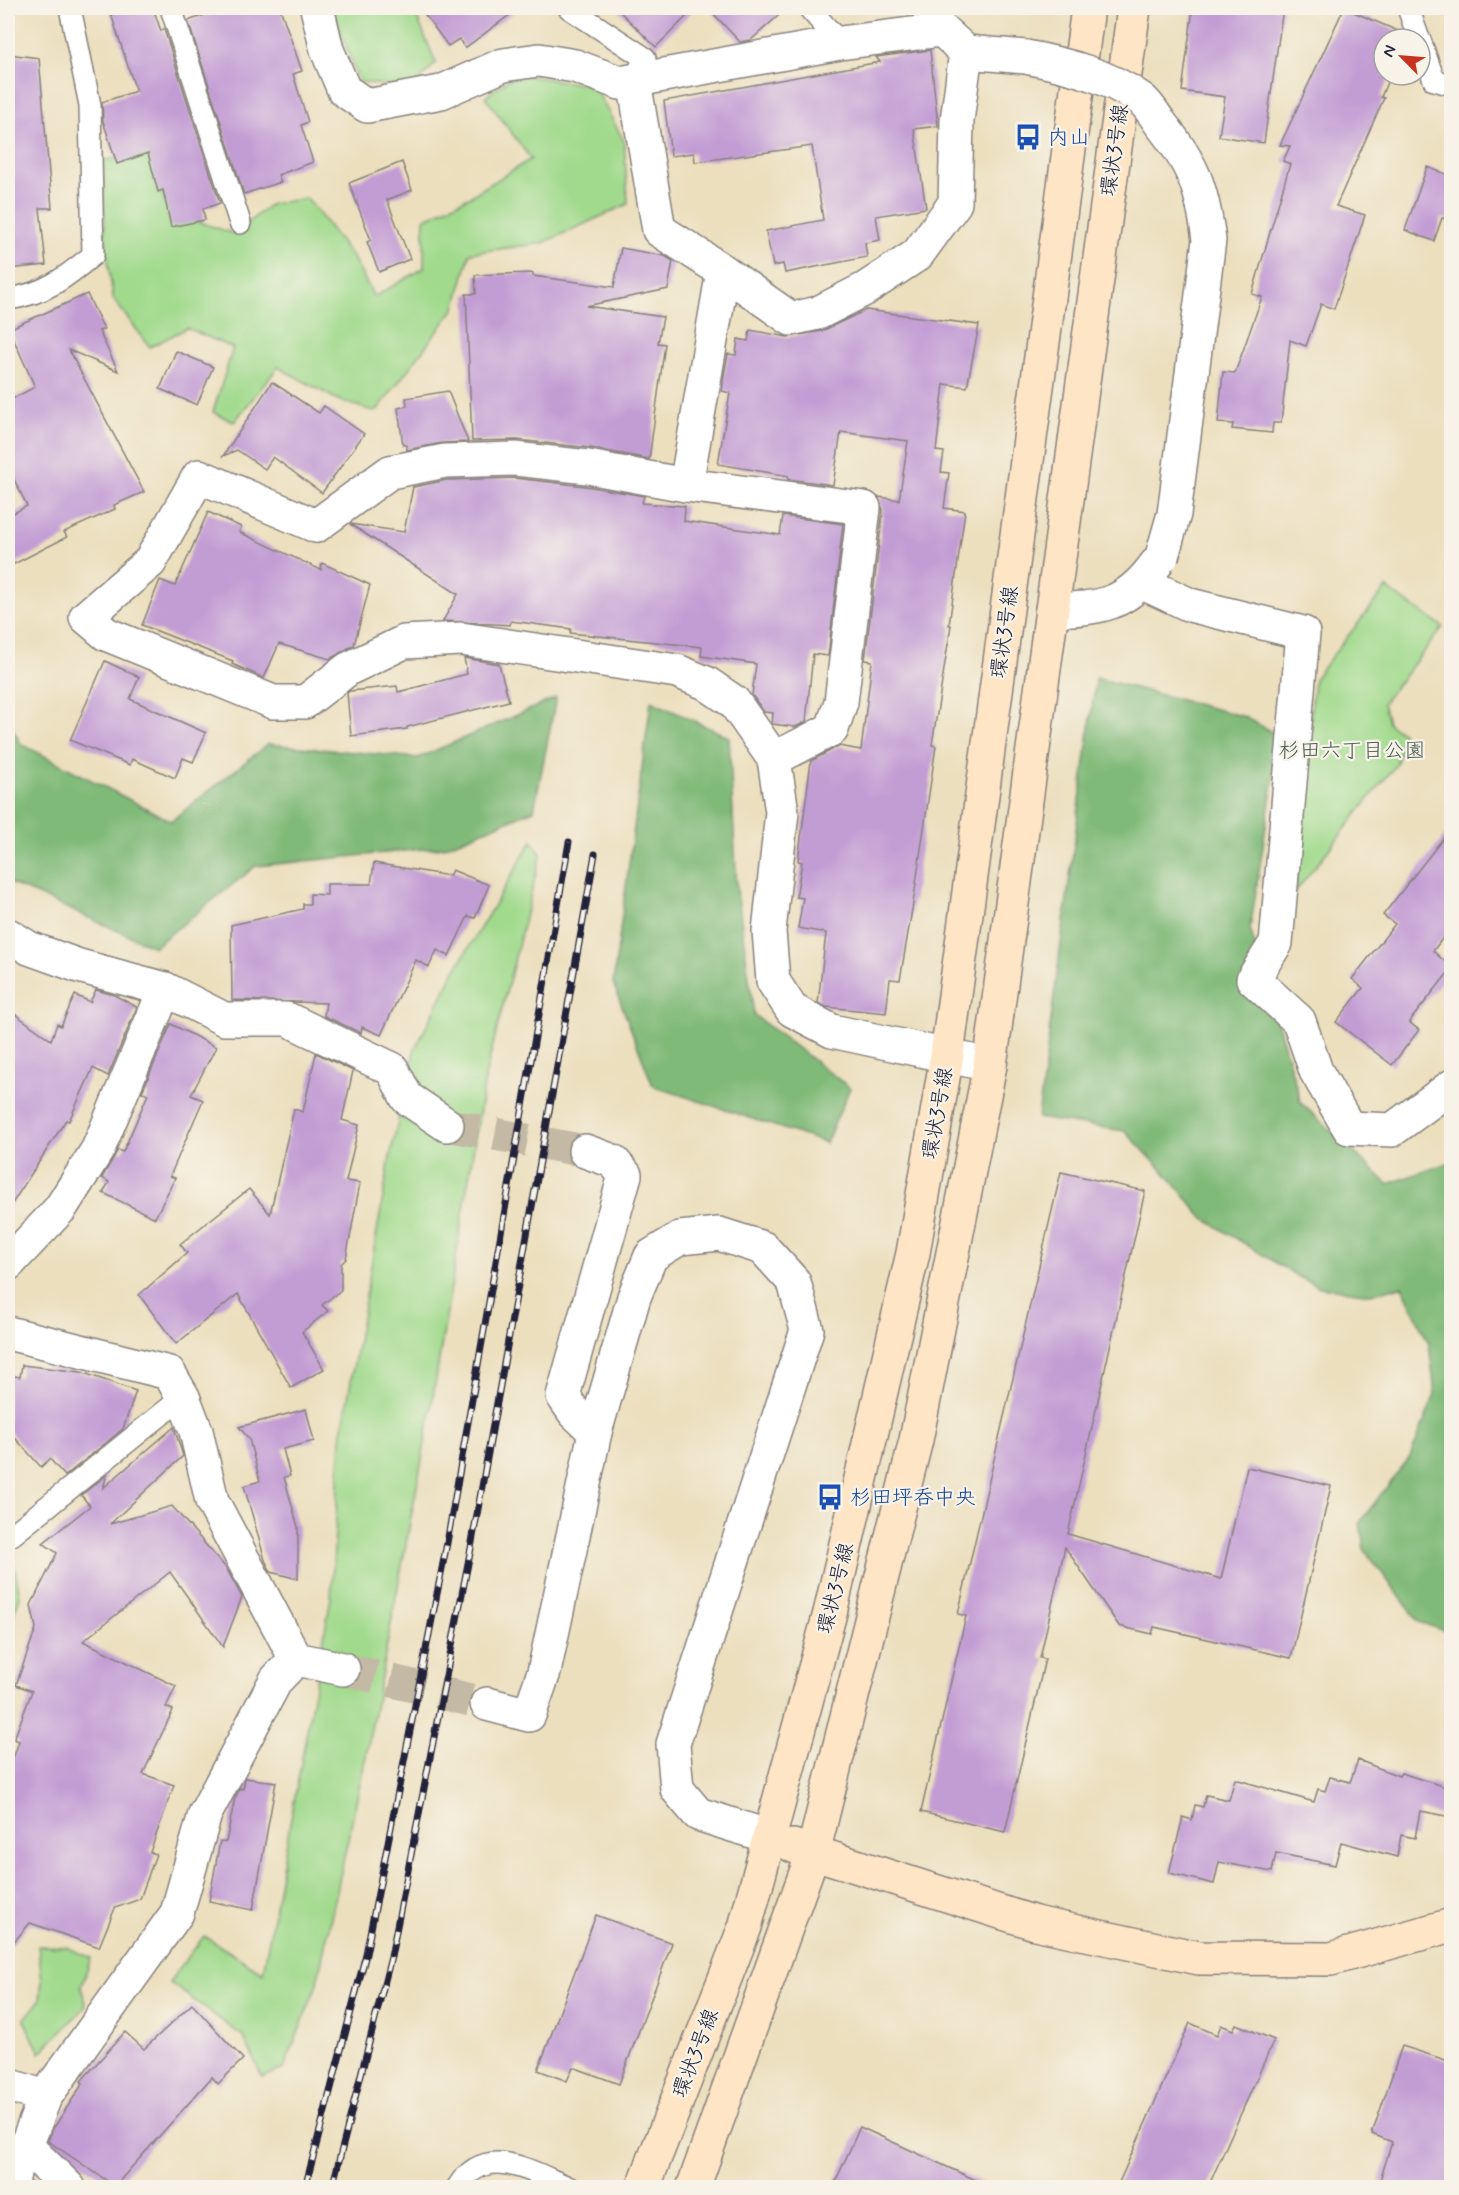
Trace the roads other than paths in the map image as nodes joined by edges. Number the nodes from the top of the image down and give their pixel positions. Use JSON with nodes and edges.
{"nodes":[{"id":1,"x":70,"y":8,"type":"edge"},
{"id":2,"x":171,"y":8,"type":"edge"},
{"id":3,"x":317,"y":8,"type":"edge"},
{"id":4,"x":569,"y":8,"type":"edge"},
{"id":5,"x":809,"y":8,"type":"edge"},
{"id":6,"x":1088,"y":8,"type":"edge"},
{"id":7,"x":1134,"y":8,"type":"edge"},
{"id":8,"x":1408,"y":8,"type":"edge"},
{"id":9,"x":1415,"y":27,"type":"edge"},
{"id":10,"x":840,"y":43,"type":"junction"},
{"id":11,"x":966,"y":52,"type":"junction"},
{"id":12,"x":1432,"y":75,"type":"edge"},
{"id":13,"x":634,"y":81,"type":"junction"},
{"id":14,"x":1452,"y":85,"type":"edge"},
{"id":15,"x":240,"y":223,"type":"dead end"},
{"id":16,"x":723,"y":271,"type":"junction"},
{"id":17,"x":8,"y":299,"type":"edge"},
{"id":18,"x":686,"y":485,"type":"junction"},
{"id":19,"x":1143,"y":583,"type":"junction"},
{"id":20,"x":1053,"y":610,"type":"junction"},
{"id":21,"x":774,"y":759,"type":"junction"},
{"id":22,"x":8,"y":935,"type":"edge"},
{"id":23,"x":165,"y":989,"type":"junction"},
{"id":24,"x":947,"y":1056,"type":"junction"},
{"id":25,"x":990,"y":1065,"type":"junction"},
{"id":26,"x":1452,"y":1086,"type":"edge"},
{"id":27,"x":447,"y":1125,"type":"tunnel mouth"},
{"id":28,"x":585,"y":1150,"type":"tunnel mouth"},
{"id":29,"x":8,"y":1264,"type":"edge"},
{"id":30,"x":8,"y":1333,"type":"edge"},
{"id":31,"x":183,"y":1396,"type":"junction"},
{"id":32,"x":595,"y":1432,"type":"junction"},
{"id":33,"x":12,"y":1535,"type":"dead end"},
{"id":34,"x":296,"y":1659,"type":"junction"},
{"id":35,"x":343,"y":1669,"type":"tunnel mouth"},
{"id":36,"x":487,"y":1704,"type":"tunnel mouth"},
{"id":37,"x":770,"y":1837,"type":"junction"},
{"id":38,"x":813,"y":1853,"type":"junction"},
{"id":39,"x":1452,"y":1925,"type":"edge"},
{"id":40,"x":8,"y":2085,"type":"edge"},
{"id":41,"x":45,"y":2097,"type":"junction"},
{"id":42,"x":26,"y":2146,"type":"junction"},
{"id":43,"x":17,"y":2187,"type":"edge"},
{"id":44,"x":69,"y":2187,"type":"edge"},
{"id":45,"x":457,"y":2187,"type":"edge"},
{"id":46,"x":570,"y":2187,"type":"edge"},
{"id":47,"x":643,"y":2187,"type":"edge"},
{"id":48,"x":693,"y":2187,"type":"edge"}],
"edges":[{"from":1,"to":17,"type":"lane"},
{"from":2,"to":15,"type":"lane"},
{"from":3,"to":13,"type":"street"},
{"from":4,"to":13,"type":"lane"},
{"from":5,"to":10,"type":"lane"},
{"from":6,"to":24,"type":"street","name":"環状3号線"},
{"from":7,"to":20,"type":"street","name":"環状3号線"},
{"from":8,"to":9,"type":"lane"},
{"from":10,"to":11,"type":"street"},
{"from":10,"to":13,"type":"street"},
{"from":11,"to":16,"type":"street"},
{"from":11,"to":19,"type":"street","bridge":true},
{"from":12,"to":14,"type":"lane"},
{"from":13,"to":16,"type":"street"},
{"from":16,"to":18,"type":"street"},
{"from":18,"to":21,"type":"street"},
{"from":18,"to":21,"type":"street"},
{"from":19,"to":20,"type":"street"},
{"from":19,"to":26,"type":"street"},
{"from":20,"to":25,"type":"street","name":"環状3号線"},
{"from":21,"to":24,"type":"street"},
{"from":22,"to":23,"type":"street"},
{"from":23,"to":27,"type":"street"},
{"from":23,"to":29,"type":"street"},
{"from":24,"to":25,"type":"street"},
{"from":24,"to":37,"type":"street","name":"環状3号線"},
{"from":25,"to":38,"type":"street","name":"環状3号線"},
{"from":28,"to":32,"type":"street"},
{"from":30,"to":31,"type":"street"},
{"from":31,"to":33,"type":"lane"},
{"from":31,"to":34,"type":"street"},
{"from":32,"to":36,"type":"street"},
{"from":32,"to":37,"type":"street"},
{"from":34,"to":35,"type":"street"},
{"from":34,"to":41,"type":"street"},
{"from":37,"to":38,"type":"street"},
{"from":37,"to":47,"type":"street","name":"環状3号線"},
{"from":38,"to":39,"type":"street"},
{"from":38,"to":48,"type":"street","name":"環状3号線"},
{"from":40,"to":41,"type":"street"},
{"from":41,"to":42,"type":"street"},
{"from":42,"to":43,"type":"lane"},
{"from":42,"to":44,"type":"street"},
{"from":45,"to":46,"type":"lane"}]}
